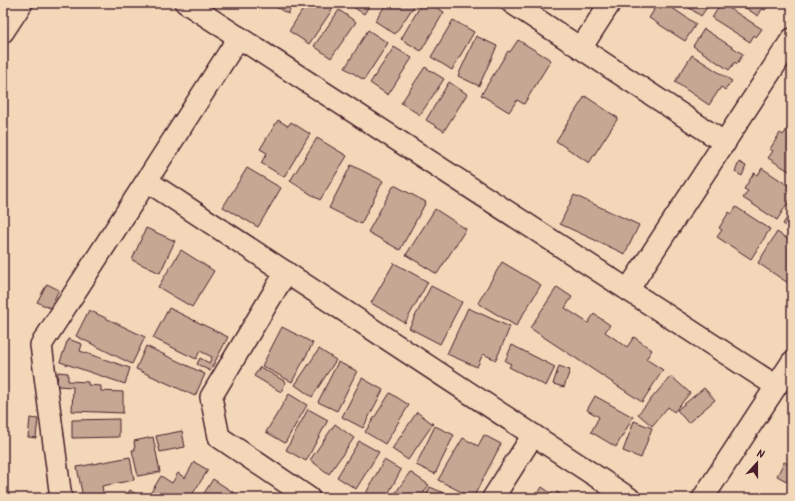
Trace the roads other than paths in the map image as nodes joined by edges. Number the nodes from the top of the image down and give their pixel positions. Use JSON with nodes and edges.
{"nodes":[{"id":1,"x":22,"y":3,"type":"edge"},
{"id":2,"x":186,"y":3,"type":"edge"},
{"id":3,"x":512,"y":3,"type":"edge"},
{"id":4,"x":610,"y":3,"type":"edge"},
{"id":5,"x":3,"y":32,"type":"edge"},
{"id":6,"x":239,"y":37,"type":"junction"},
{"id":7,"x":792,"y":39,"type":"edge"},
{"id":8,"x":581,"y":48,"type":"junction"},
{"id":9,"x":724,"y":143,"type":"junction"},
{"id":10,"x":146,"y":180,"type":"junction"},
{"id":11,"x":286,"y":272,"type":"junction"},
{"id":12,"x":628,"y":290,"type":"junction"},
{"id":13,"x":792,"y":362,"type":"edge"},
{"id":14,"x":776,"y":386,"type":"junction"},
{"id":15,"x":533,"y":435,"type":"junction"},
{"id":16,"x":61,"y":498,"type":"edge"},
{"id":17,"x":309,"y":498,"type":"edge"},
{"id":18,"x":493,"y":498,"type":"edge"},
{"id":19,"x":629,"y":498,"type":"edge"},
{"id":20,"x":703,"y":498,"type":"edge"}],
"edges":[{"from":1,"to":5,"type":"street"},
{"from":2,"to":6,"type":"street"},
{"from":3,"to":8,"type":"street"},
{"from":4,"to":8,"type":"street"},
{"from":6,"to":10,"type":"street"},
{"from":6,"to":12,"type":"street"},
{"from":7,"to":9,"type":"street"},
{"from":8,"to":9,"type":"street"},
{"from":9,"to":12,"type":"street"},
{"from":10,"to":11,"type":"street"},
{"from":10,"to":16,"type":"street"},
{"from":11,"to":15,"type":"street"},
{"from":11,"to":17,"type":"street"},
{"from":12,"to":14,"type":"street"},
{"from":13,"to":14,"type":"street"},
{"from":14,"to":20,"type":"street"},
{"from":15,"to":18,"type":"street"},
{"from":15,"to":19,"type":"street"}]}
